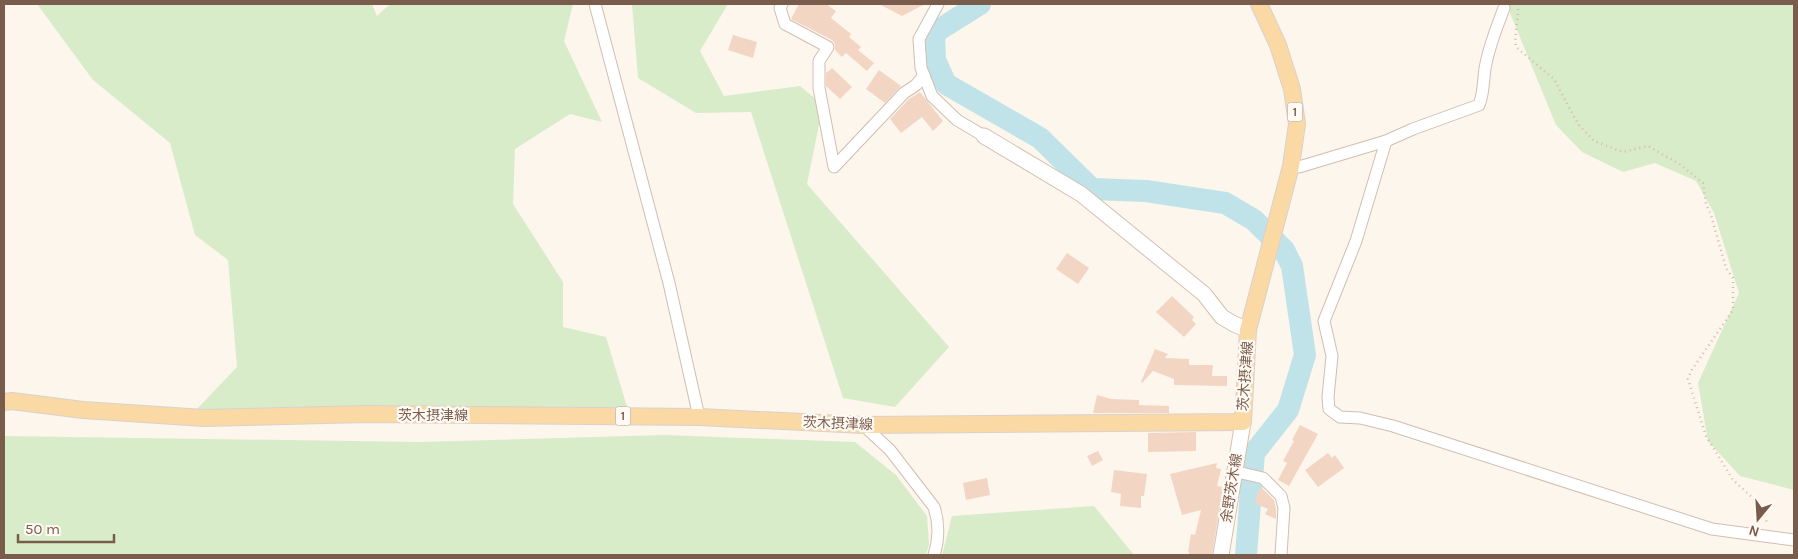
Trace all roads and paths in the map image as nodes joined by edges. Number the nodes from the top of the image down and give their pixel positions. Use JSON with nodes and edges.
{"nodes":[{"id":1,"x":596,"y":4,"type":"edge"},
{"id":2,"x":782,"y":4,"type":"edge"},
{"id":3,"x":938,"y":4,"type":"edge"},
{"id":4,"x":1259,"y":4,"type":"edge"},
{"id":5,"x":1518,"y":4,"type":"edge"},
{"id":6,"x":1504,"y":8,"type":"dead end"},
{"id":7,"x":924,"y":75,"type":"junction"},
{"id":8,"x":984,"y":136,"type":"joint"},
{"id":9,"x":1386,"y":141,"type":"junction"},
{"id":10,"x":1291,"y":166,"type":"junction"},
{"id":11,"x":1248,"y":330,"type":"junction"},
{"id":12,"x":4,"y":402,"type":"edge"},
{"id":13,"x":699,"y":416,"type":"junction"},
{"id":14,"x":1243,"y":422,"type":"junction"},
{"id":15,"x":863,"y":425,"type":"junction"},
{"id":16,"x":1233,"y":471,"type":"junction"},
{"id":17,"x":1775,"y":537,"type":"junction"},
{"id":18,"x":1794,"y":540,"type":"edge"},
{"id":19,"x":934,"y":555,"type":"edge"},
{"id":20,"x":1221,"y":555,"type":"edge"},
{"id":21,"x":1280,"y":555,"type":"edge"}],
"edges":[{"from":1,"to":13,"type":"street"},
{"from":2,"to":7,"type":"street"},
{"from":3,"to":7,"type":"street"},
{"from":4,"to":10,"type":"main road","name":"茨木摂津線","number":"1"},
{"from":5,"to":17,"type":"path"},
{"from":6,"to":9,"type":"street"},
{"from":7,"to":8,"type":"street"},
{"from":8,"to":11,"type":"street"},
{"from":9,"to":10,"type":"street"},
{"from":9,"to":17,"type":"street"},
{"from":10,"to":11,"type":"main road","name":"茨木摂津線","number":"1"},
{"from":11,"to":14,"type":"main road","name":"茨木摂津線","number":"1"},
{"from":12,"to":13,"type":"main road","name":"茨木摂津線","number":"1"},
{"from":13,"to":15,"type":"main road","name":"茨木摂津線","number":"1"},
{"from":14,"to":15,"type":"main road","name":"茨木摂津線","number":"1"},
{"from":14,"to":16,"type":"street","name":"余野茨木線"},
{"from":15,"to":19,"type":"street"},
{"from":16,"to":20,"type":"street","name":"余野茨木線"},
{"from":16,"to":21,"type":"street"},
{"from":17,"to":18,"type":"street"}]}
